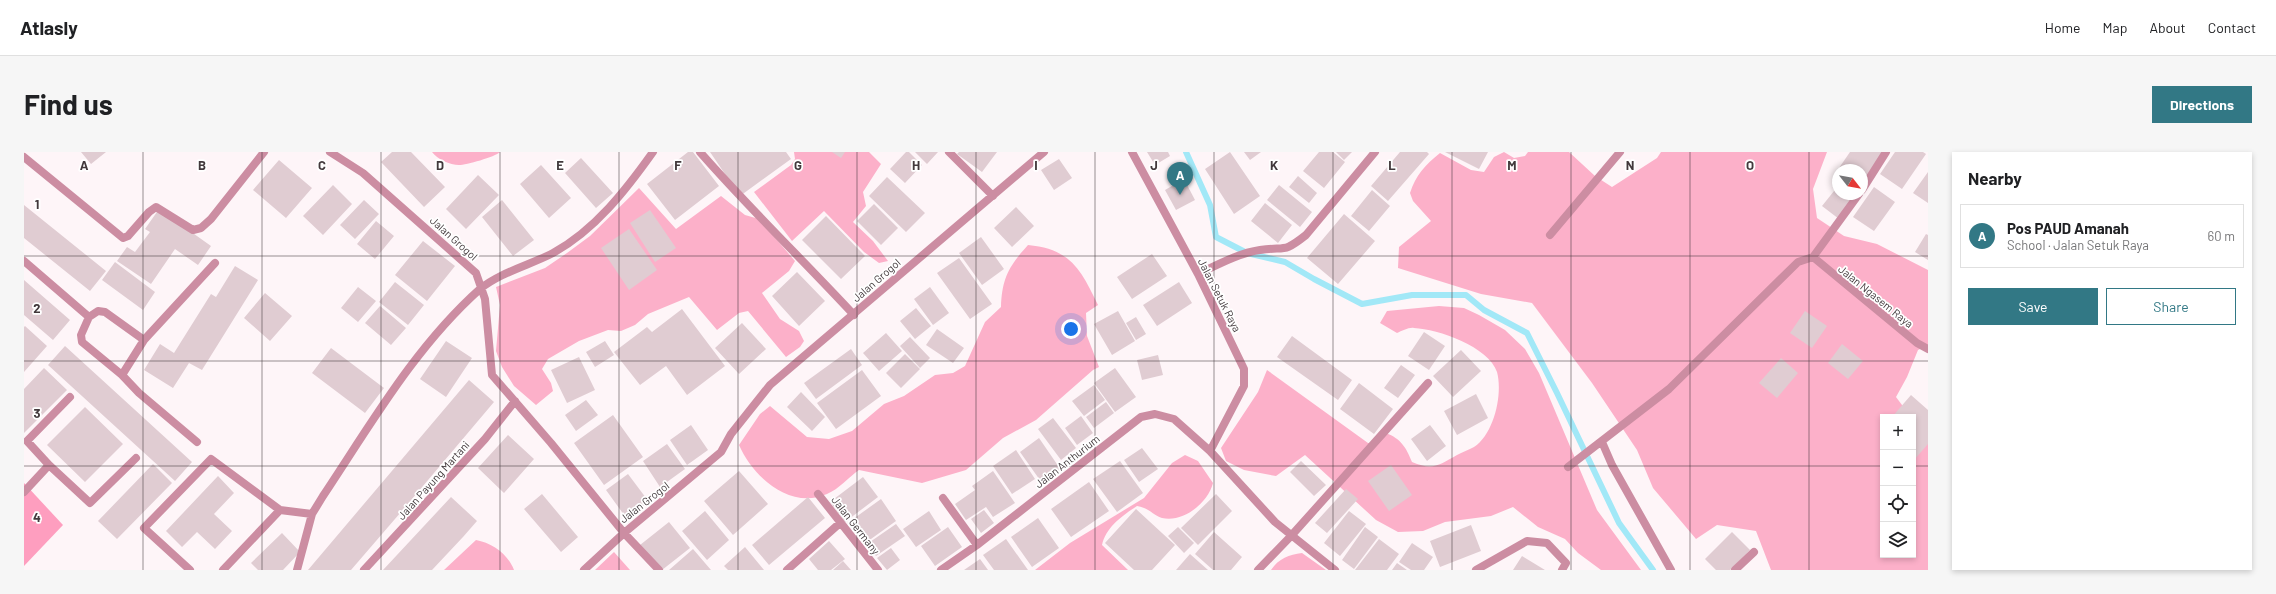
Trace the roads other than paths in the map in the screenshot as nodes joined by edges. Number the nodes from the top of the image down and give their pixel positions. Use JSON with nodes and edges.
{"nodes":[{"id":1,"x":264,"y":152,"type":"edge"},
{"id":2,"x":330,"y":152,"type":"edge"},
{"id":3,"x":653,"y":152,"type":"edge"},
{"id":4,"x":700,"y":152,"type":"edge"},
{"id":5,"x":949,"y":152,"type":"edge"},
{"id":6,"x":1044,"y":152,"type":"edge"},
{"id":7,"x":1132,"y":152,"type":"edge"},
{"id":8,"x":1375,"y":152,"type":"edge"},
{"id":9,"x":1620,"y":152,"type":"edge"},
{"id":10,"x":1886,"y":152,"type":"edge"},
{"id":11,"x":24,"y":157,"type":"edge"},
{"id":12,"x":1868,"y":180,"type":"edge"},
{"id":13,"x":993,"y":196,"type":"junction"},
{"id":14,"x":1855,"y":200,"type":"edge"},
{"id":15,"x":1550,"y":235,"type":"dead end"},
{"id":16,"x":1813,"y":257,"type":"junction"},
{"id":17,"x":24,"y":261,"type":"edge"},
{"id":18,"x":215,"y":262,"type":"dead end"},
{"id":19,"x":1198,"y":274,"type":"junction"},
{"id":20,"x":482,"y":288,"type":"junction"},
{"id":21,"x":854,"y":314,"type":"junction"},
{"id":22,"x":89,"y":317,"type":"junction"},
{"id":23,"x":144,"y":340,"type":"junction"},
{"id":24,"x":1928,"y":348,"type":"edge"},
{"id":25,"x":122,"y":375,"type":"junction"},
{"id":26,"x":1428,"y":383,"type":"dead end"},
{"id":27,"x":70,"y":397,"type":"dead end"},
{"id":28,"x":515,"y":401,"type":"junction"},
{"id":29,"x":197,"y":442,"type":"dead end"},
{"id":30,"x":1602,"y":442,"type":"junction"},
{"id":31,"x":1210,"y":451,"type":"junction"},
{"id":32,"x":136,"y":458,"type":"dead end"},
{"id":33,"x":50,"y":465,"type":"junction"},
{"id":34,"x":1568,"y":467,"type":"dead end"},
{"id":35,"x":24,"y":492,"type":"edge"},
{"id":36,"x":818,"y":494,"type":"dead end"},
{"id":37,"x":943,"y":498,"type":"dead end"},
{"id":38,"x":280,"y":510,"type":"junction"},
{"id":39,"x":312,"y":514,"type":"junction"},
{"id":40,"x":840,"y":523,"type":"junction"},
{"id":41,"x":624,"y":533,"type":"junction"},
{"id":42,"x":1291,"y":536,"type":"junction"},
{"id":43,"x":977,"y":545,"type":"junction"},
{"id":44,"x":1754,"y":552,"type":"dead end"},
{"id":45,"x":190,"y":570,"type":"edge"},
{"id":46,"x":223,"y":570,"type":"edge"},
{"id":47,"x":297,"y":570,"type":"edge"},
{"id":48,"x":364,"y":570,"type":"edge"},
{"id":49,"x":584,"y":570,"type":"edge"},
{"id":50,"x":659,"y":570,"type":"edge"},
{"id":51,"x":787,"y":570,"type":"edge"},
{"id":52,"x":878,"y":570,"type":"edge"},
{"id":53,"x":941,"y":570,"type":"edge"},
{"id":54,"x":1258,"y":570,"type":"edge"},
{"id":55,"x":1334,"y":570,"type":"edge"},
{"id":56,"x":1476,"y":570,"type":"edge"},
{"id":57,"x":1562,"y":570,"type":"edge"},
{"id":58,"x":1671,"y":570,"type":"edge"},
{"id":59,"x":1735,"y":570,"type":"edge"}],
"edges":[{"from":1,"to":11,"type":"street"},
{"from":2,"to":20,"type":"street","name":"Jalan Grogol"},
{"from":3,"to":20,"type":"street"},
{"from":4,"to":21,"type":"street"},
{"from":5,"to":13,"type":"street"},
{"from":6,"to":13,"type":"street","name":"Jalan Grogol"},
{"from":7,"to":19,"type":"street","name":"Jalan Setuk Raya"},
{"from":8,"to":19,"type":"street"},
{"from":9,"to":15,"type":"street"},
{"from":10,"to":12,"type":"street"},
{"from":13,"to":21,"type":"street","name":"Jalan Grogol"},
{"from":14,"to":16,"type":"street"},
{"from":16,"to":24,"type":"street","name":"Jalan Ngasem Raya"},
{"from":16,"to":30,"type":"street"},
{"from":17,"to":22,"type":"street"},
{"from":18,"to":23,"type":"street"},
{"from":19,"to":31,"type":"street","name":"Jalan Setuk Raya"},
{"from":20,"to":28,"type":"street","name":"Jalan Grogol"},
{"from":20,"to":39,"type":"street"},
{"from":21,"to":41,"type":"street","name":"Jalan Grogol"},
{"from":22,"to":23,"type":"street"},
{"from":22,"to":25,"type":"street"},
{"from":23,"to":25,"type":"street"},
{"from":25,"to":29,"type":"street"},
{"from":26,"to":42,"type":"street"},
{"from":27,"to":33,"type":"street"},
{"from":28,"to":41,"type":"street","name":"Jalan Grogol"},
{"from":28,"to":48,"type":"street","name":"Jalan Payung Martani"},
{"from":30,"to":34,"type":"street"},
{"from":30,"to":58,"type":"street"},
{"from":31,"to":42,"type":"street","name":"Jalan Anthurium"},
{"from":31,"to":43,"type":"street","name":"Jalan Anthurium"},
{"from":32,"to":33,"type":"street"},
{"from":33,"to":35,"type":"street"},
{"from":36,"to":40,"type":"street","name":"Jalan Germany"},
{"from":37,"to":43,"type":"street"},
{"from":38,"to":39,"type":"street"},
{"from":38,"to":45,"type":"street"},
{"from":38,"to":46,"type":"street"},
{"from":39,"to":47,"type":"street"},
{"from":40,"to":51,"type":"street"},
{"from":40,"to":52,"type":"street","name":"Jalan Germany"},
{"from":41,"to":49,"type":"street"},
{"from":41,"to":50,"type":"street"},
{"from":42,"to":54,"type":"street"},
{"from":42,"to":55,"type":"street","name":"Jalan Anthurium"},
{"from":43,"to":53,"type":"street","name":"Jalan Anthurium"},
{"from":44,"to":59,"type":"street"},
{"from":56,"to":57,"type":"street"}]}
